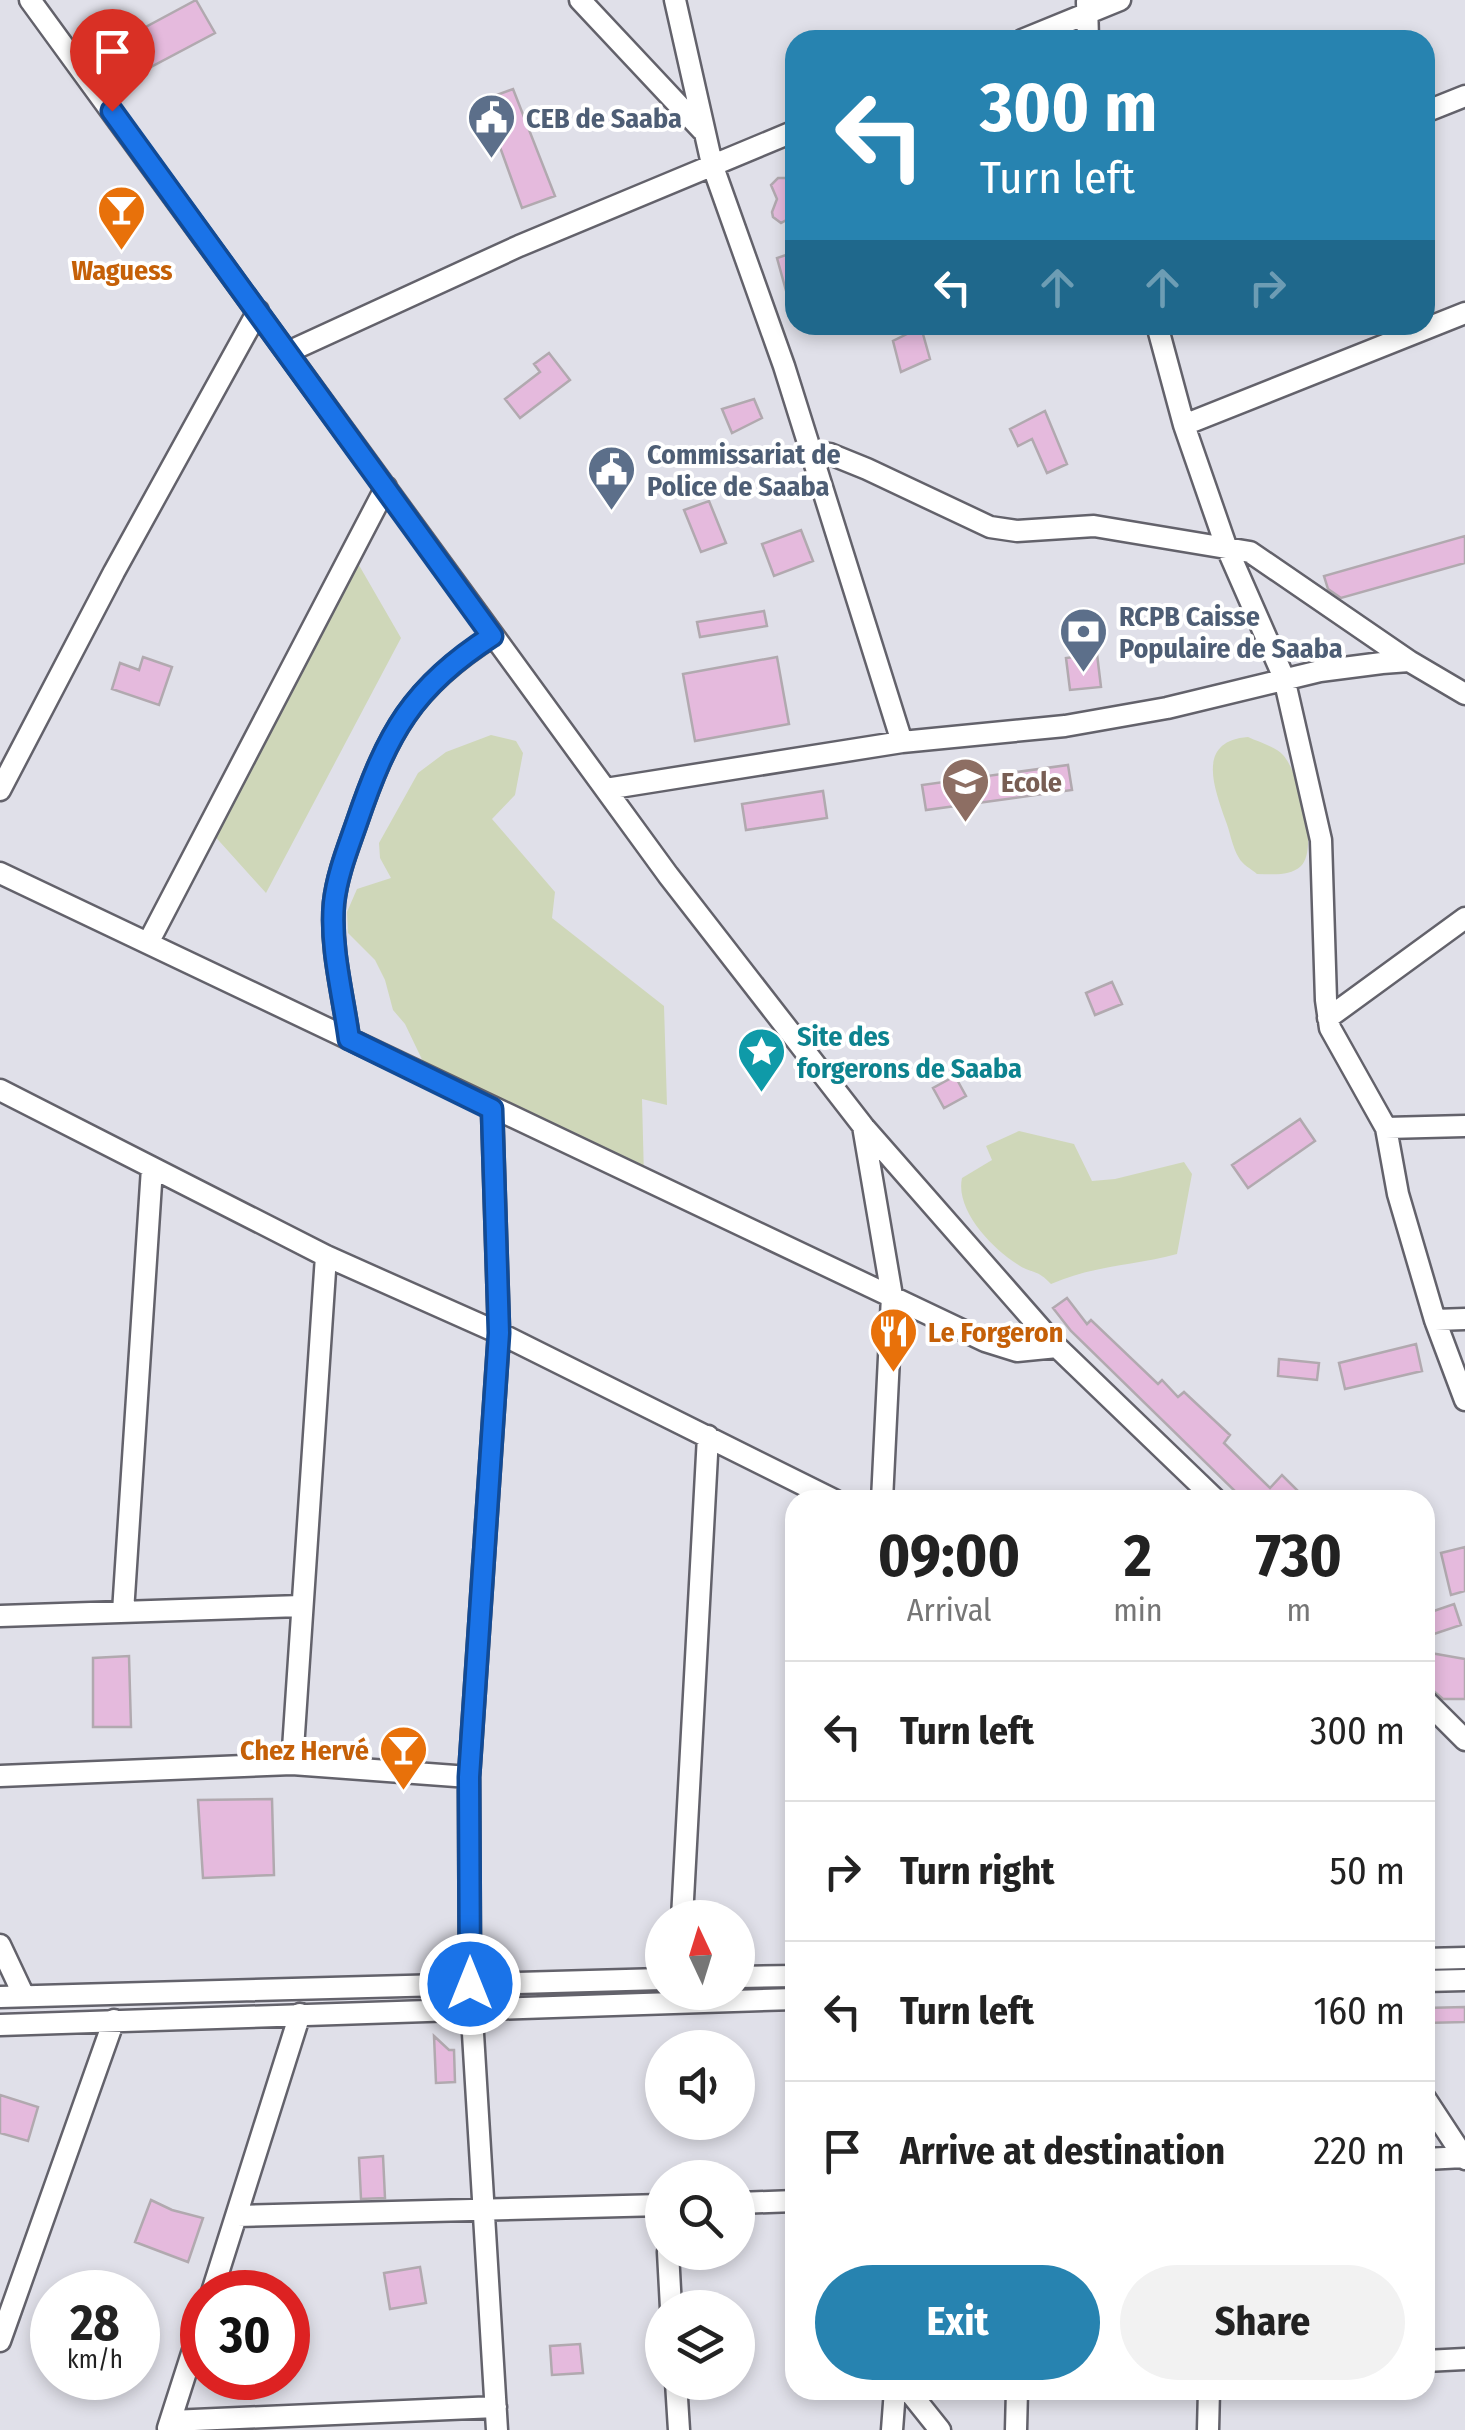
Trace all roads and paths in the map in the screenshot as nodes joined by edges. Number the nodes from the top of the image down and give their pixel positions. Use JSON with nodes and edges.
{"nodes":[{"id":1,"x":30,"y":0,"type":"edge"},
{"id":2,"x":580,"y":0,"type":"edge"},
{"id":3,"x":676,"y":0,"type":"edge"},
{"id":4,"x":1120,"y":0,"type":"edge"},
{"id":5,"x":1088,"y":7,"type":"edge"},
{"id":6,"x":1042,"y":30,"type":"edge"},
{"id":7,"x":1465,"y":96,"type":"edge"},
{"id":8,"x":1435,"y":108,"type":"edge"},
{"id":9,"x":703,"y":131,"type":"junction"},
{"id":10,"x":785,"y":135,"type":"edge"},
{"id":11,"x":712,"y":164,"type":"junction"},
{"id":12,"x":258,"y":310,"type":"junction"},
{"id":13,"x":1465,"y":313,"type":"edge"},
{"id":14,"x":1435,"y":325,"type":"edge"},
{"id":15,"x":1159,"y":335,"type":"edge"},
{"id":16,"x":1410,"y":335,"type":"edge"},
{"id":17,"x":288,"y":352,"type":"junction"},
{"id":18,"x":1184,"y":426,"type":"junction"},
{"id":19,"x":810,"y":451,"type":"junction"},
{"id":20,"x":386,"y":487,"type":"junction"},
{"id":21,"x":1226,"y":546,"type":"junction"},
{"id":22,"x":492,"y":636,"type":"junction"},
{"id":23,"x":1409,"y":661,"type":"junction"},
{"id":24,"x":1284,"y":678,"type":"junction"},
{"id":25,"x":1465,"y":694,"type":"edge"},
{"id":26,"x":902,"y":742,"type":"junction"},
{"id":27,"x":606,"y":789,"type":"junction"},
{"id":28,"x":0,"y":790,"type":"edge"},
{"id":29,"x":0,"y":873,"type":"edge"},
{"id":30,"x":1465,"y":918,"type":"edge"},
{"id":31,"x":1455,"y":932,"type":"edge"},
{"id":32,"x":148,"y":943,"type":"junction"},
{"id":33,"x":1328,"y":1018,"type":"junction"},
{"id":34,"x":349,"y":1039,"type":"junction"},
{"id":35,"x":0,"y":1090,"type":"edge"},
{"id":36,"x":492,"y":1109,"type":"junction"},
{"id":37,"x":863,"y":1126,"type":"junction"},
{"id":38,"x":1465,"y":1126,"type":"edge"},
{"id":39,"x":1386,"y":1128,"type":"junction"},
{"id":40,"x":152,"y":1168,"type":"junction"},
{"id":41,"x":326,"y":1256,"type":"junction"},
{"id":42,"x":892,"y":1296,"type":"junction"},
{"id":43,"x":1465,"y":1319,"type":"edge"},
{"id":44,"x":1435,"y":1320,"type":"junction"},
{"id":45,"x":499,"y":1333,"type":"junction"},
{"id":46,"x":1057,"y":1347,"type":"junction"},
{"id":47,"x":1465,"y":1400,"type":"edge"},
{"id":48,"x":708,"y":1436,"type":"junction"},
{"id":49,"x":814,"y":1490,"type":"edge"},
{"id":50,"x":882,"y":1490,"type":"edge"},
{"id":51,"x":1206,"y":1490,"type":"edge"},
{"id":52,"x":300,"y":1606,"type":"junction"},
{"id":53,"x":123,"y":1612,"type":"junction"},
{"id":54,"x":0,"y":1616,"type":"edge"},
{"id":55,"x":1435,"y":1709,"type":"edge"},
{"id":56,"x":1465,"y":1714,"type":"edge"},
{"id":57,"x":1441,"y":1715,"type":"junction"},
{"id":58,"x":1465,"y":1740,"type":"edge"},
{"id":59,"x":292,"y":1764,"type":"junction"},
{"id":60,"x":0,"y":1776,"type":"edge"},
{"id":61,"x":469,"y":1777,"type":"junction"},
{"id":62,"x":683,"y":1900,"type":"edge"},
{"id":63,"x":0,"y":1945,"type":"edge"},
{"id":64,"x":1465,"y":1958,"type":"edge"},
{"id":65,"x":1435,"y":1959,"type":"edge"},
{"id":66,"x":785,"y":1976,"type":"edge"},
{"id":67,"x":755,"y":1977,"type":"edge"},
{"id":68,"x":645,"y":1979,"type":"edge"},
{"id":69,"x":1465,"y":1980,"type":"edge"},
{"id":70,"x":1435,"y":1981,"type":"edge"},
{"id":71,"x":470,"y":1984,"type":"junction"},
{"id":72,"x":24,"y":1996,"type":"junction"},
{"id":73,"x":0,"y":1997,"type":"edge"},
{"id":74,"x":785,"y":1999,"type":"edge"},
{"id":75,"x":472,"y":2008,"type":"junction"},
{"id":76,"x":300,"y":2014,"type":"junction"},
{"id":77,"x":114,"y":2020,"type":"junction"},
{"id":78,"x":0,"y":2025,"type":"edge"},
{"id":79,"x":1435,"y":2113,"type":"edge"},
{"id":80,"x":1464,"y":2158,"type":"edge"},
{"id":81,"x":1435,"y":2159,"type":"edge"},
{"id":82,"x":785,"y":2201,"type":"edge"},
{"id":83,"x":755,"y":2202,"type":"edge"},
{"id":84,"x":645,"y":2204,"type":"edge"},
{"id":85,"x":484,"y":2208,"type":"junction"},
{"id":86,"x":237,"y":2216,"type":"junction"},
{"id":87,"x":219,"y":2270,"type":"edge"},
{"id":88,"x":0,"y":2341,"type":"edge"},
{"id":89,"x":1465,"y":2359,"type":"edge"},
{"id":90,"x":1435,"y":2360,"type":"edge"},
{"id":91,"x":180,"y":2391,"type":"edge"},
{"id":92,"x":677,"y":2400,"type":"edge"},
{"id":93,"x":894,"y":2400,"type":"edge"},
{"id":94,"x":916,"y":2400,"type":"edge"},
{"id":95,"x":1017,"y":2400,"type":"edge"},
{"id":96,"x":1209,"y":2400,"type":"edge"},
{"id":97,"x":496,"y":2407,"type":"junction"},
{"id":98,"x":169,"y":2425,"type":"edge"},
{"id":99,"x":497,"y":2430,"type":"edge"},
{"id":100,"x":679,"y":2430,"type":"edge"},
{"id":101,"x":892,"y":2430,"type":"edge"},
{"id":102,"x":940,"y":2430,"type":"edge"},
{"id":103,"x":1016,"y":2430,"type":"edge"},
{"id":104,"x":1208,"y":2430,"type":"edge"}],
"edges":[{"from":1,"to":12,"type":"street"},
{"from":2,"to":9,"type":"street"},
{"from":3,"to":9,"type":"street"},
{"from":4,"to":5,"type":"street"},
{"from":5,"to":6,"type":"street"},
{"from":7,"to":8,"type":"street"},
{"from":9,"to":11,"type":"street"},
{"from":10,"to":11,"type":"street"},
{"from":11,"to":17,"type":"street"},
{"from":11,"to":19,"type":"street"},
{"from":12,"to":17,"type":"street"},
{"from":12,"to":28,"type":"street"},
{"from":13,"to":14,"type":"street"},
{"from":15,"to":18,"type":"street"},
{"from":16,"to":18,"type":"street"},
{"from":17,"to":20,"type":"street"},
{"from":18,"to":21,"type":"street"},
{"from":19,"to":21,"type":"street"},
{"from":19,"to":26,"type":"street"},
{"from":20,"to":22,"type":"street"},
{"from":20,"to":32,"type":"street"},
{"from":21,"to":23,"type":"street"},
{"from":21,"to":24,"type":"street"},
{"from":22,"to":27,"type":"street"},
{"from":22,"to":34,"type":"street"},
{"from":23,"to":24,"type":"street"},
{"from":23,"to":25,"type":"street"},
{"from":24,"to":26,"type":"street"},
{"from":24,"to":33,"type":"street"},
{"from":26,"to":27,"type":"street"},
{"from":27,"to":37,"type":"street"},
{"from":29,"to":32,"type":"street"},
{"from":30,"to":31,"type":"street"},
{"from":31,"to":33,"type":"street"},
{"from":32,"to":34,"type":"street"},
{"from":33,"to":39,"type":"street"},
{"from":34,"to":36,"type":"street"},
{"from":35,"to":40,"type":"street"},
{"from":36,"to":42,"type":"street"},
{"from":36,"to":45,"type":"street"},
{"from":37,"to":42,"type":"street"},
{"from":37,"to":46,"type":"street"},
{"from":38,"to":39,"type":"street"},
{"from":39,"to":44,"type":"street"},
{"from":40,"to":41,"type":"street"},
{"from":40,"to":53,"type":"street"},
{"from":41,"to":45,"type":"street"},
{"from":41,"to":52,"type":"street"},
{"from":42,"to":46,"type":"street"},
{"from":42,"to":50,"type":"street"},
{"from":43,"to":44,"type":"street"},
{"from":44,"to":47,"type":"street"},
{"from":45,"to":48,"type":"street"},
{"from":45,"to":61,"type":"street"},
{"from":46,"to":51,"type":"street"},
{"from":48,"to":49,"type":"street"},
{"from":48,"to":62,"type":"street"},
{"from":52,"to":53,"type":"street"},
{"from":52,"to":59,"type":"street"},
{"from":53,"to":54,"type":"street"},
{"from":55,"to":57,"type":"street"},
{"from":56,"to":57,"type":"street"},
{"from":57,"to":58,"type":"street"},
{"from":59,"to":60,"type":"street"},
{"from":59,"to":61,"type":"street"},
{"from":61,"to":71,"type":"street"},
{"from":63,"to":72,"type":"street"},
{"from":64,"to":65,"type":"street"},
{"from":66,"to":67,"type":"street"},
{"from":68,"to":71,"type":"street"},
{"from":69,"to":70,"type":"street"},
{"from":71,"to":72,"type":"street"},
{"from":71,"to":75,"type":"street"},
{"from":72,"to":73,"type":"street"},
{"from":74,"to":75,"type":"street"},
{"from":75,"to":76,"type":"street"},
{"from":75,"to":85,"type":"street"},
{"from":76,"to":77,"type":"street"},
{"from":76,"to":86,"type":"street"},
{"from":77,"to":78,"type":"street"},
{"from":77,"to":88,"type":"street"},
{"from":79,"to":80,"type":"street"},
{"from":80,"to":81,"type":"street"},
{"from":82,"to":83,"type":"street"},
{"from":84,"to":85,"type":"street"},
{"from":85,"to":86,"type":"street"},
{"from":85,"to":97,"type":"street"},
{"from":86,"to":87,"type":"street"},
{"from":89,"to":90,"type":"street"},
{"from":91,"to":98,"type":"street"},
{"from":92,"to":100,"type":"street"},
{"from":93,"to":101,"type":"street"},
{"from":94,"to":102,"type":"street"},
{"from":95,"to":103,"type":"street"},
{"from":96,"to":104,"type":"street"},
{"from":97,"to":98,"type":"street"},
{"from":97,"to":99,"type":"street"}]}
